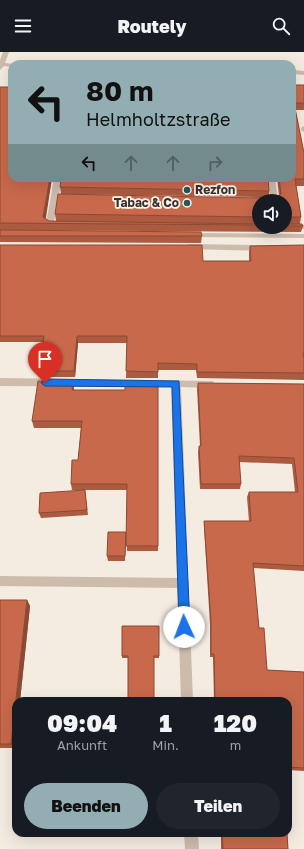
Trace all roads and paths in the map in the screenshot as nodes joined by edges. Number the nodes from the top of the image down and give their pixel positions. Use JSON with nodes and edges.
{"nodes":[{"id":1,"x":6,"y":52,"type":"edge"},
{"id":2,"x":1,"y":66,"type":"edge"},
{"id":3,"x":58,"y":182,"type":"edge"},
{"id":4,"x":272,"y":182,"type":"edge"},
{"id":5,"x":273,"y":194,"type":"edge"},
{"id":6,"x":65,"y":224,"type":"edge"},
{"id":7,"x":292,"y":227,"type":"edge"},
{"id":8,"x":304,"y":227,"type":"edge"},
{"id":9,"x":179,"y":235,"type":"edge"},
{"id":10,"x":304,"y":236,"type":"edge"},
{"id":11,"x":178,"y":247,"type":"edge"},
{"id":12,"x":272,"y":248,"type":"edge"},
{"id":13,"x":0,"y":382,"type":"edge"},
{"id":14,"x":176,"y":384,"type":"junction"},
{"id":15,"x":216,"y":384,"type":"edge"},
{"id":16,"x":0,"y":581,"type":"edge"},
{"id":17,"x":183,"y":583,"type":"junction"},
{"id":18,"x":187,"y":697,"type":"edge"},
{"id":19,"x":191,"y":837,"type":"edge"},
{"id":20,"x":192,"y":849,"type":"edge"}],
"edges":[{"from":1,"to":2,"type":"street"},
{"from":3,"to":6,"type":"street"},
{"from":4,"to":5,"type":"street"},
{"from":7,"to":8,"type":"street"},
{"from":9,"to":10,"type":"street"},
{"from":11,"to":12,"type":"street"},
{"from":13,"to":14,"type":"street"},
{"from":14,"to":15,"type":"street"},
{"from":14,"to":17,"type":"street"},
{"from":16,"to":17,"type":"street"},
{"from":17,"to":18,"type":"street"},
{"from":19,"to":20,"type":"street"}]}
